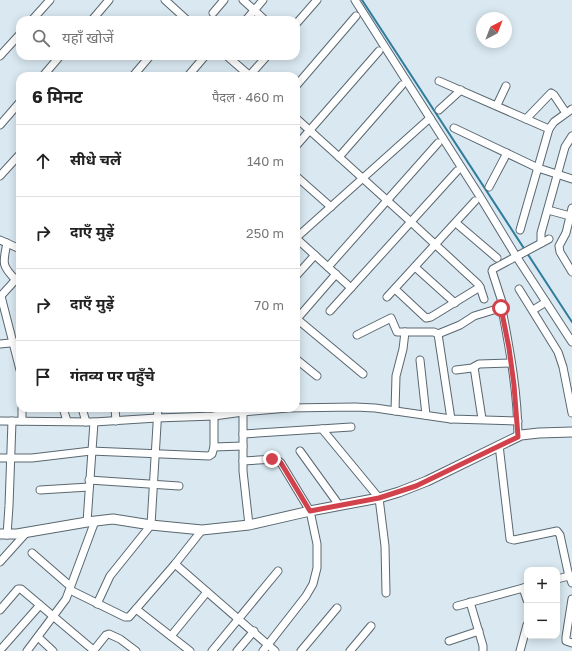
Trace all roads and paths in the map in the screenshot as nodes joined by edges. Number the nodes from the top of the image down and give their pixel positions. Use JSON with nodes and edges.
{"nodes":[{"id":1,"x":50,"y":0,"type":"edge"},
{"id":2,"x":109,"y":0,"type":"edge"},
{"id":3,"x":165,"y":0,"type":"edge"},
{"id":4,"x":224,"y":0,"type":"edge"},
{"id":5,"x":243,"y":0,"type":"edge"},
{"id":6,"x":264,"y":0,"type":"edge"},
{"id":7,"x":317,"y":0,"type":"edge"},
{"id":8,"x":355,"y":0,"type":"edge"},
{"id":9,"x":254,"y":11,"type":"junction"},
{"id":10,"x":213,"y":13,"type":"dead end"},
{"id":11,"x":36,"y":16,"type":"edge"},
{"id":12,"x":95,"y":16,"type":"edge"},
{"id":13,"x":181,"y":16,"type":"edge"},
{"id":14,"x":250,"y":16,"type":"edge"},
{"id":15,"x":260,"y":16,"type":"edge"},
{"id":16,"x":356,"y":16,"type":"dead end"},
{"id":17,"x":300,"y":19,"type":"edge"},
{"id":18,"x":16,"y":38,"type":"edge"},
{"id":19,"x":379,"y":51,"type":"dead end"},
{"id":20,"x":0,"y":56,"type":"edge"},
{"id":21,"x":57,"y":60,"type":"edge"},
{"id":22,"x":147,"y":60,"type":"edge"},
{"id":23,"x":202,"y":60,"type":"edge"},
{"id":24,"x":231,"y":60,"type":"edge"},
{"id":25,"x":263,"y":60,"type":"edge"},
{"id":26,"x":46,"y":72,"type":"edge"},
{"id":27,"x":136,"y":72,"type":"edge"},
{"id":28,"x":191,"y":72,"type":"edge"},
{"id":29,"x":245,"y":72,"type":"edge"},
{"id":30,"x":253,"y":72,"type":"edge"},
{"id":31,"x":300,"y":81,"type":"edge"},
{"id":32,"x":439,"y":81,"type":"dead end"},
{"id":33,"x":402,"y":85,"type":"dead end"},
{"id":34,"x":506,"y":86,"type":"dead end"},
{"id":35,"x":461,"y":90,"type":"junction"},
{"id":36,"x":497,"y":105,"type":"junction"},
{"id":37,"x":16,"y":107,"type":"edge"},
{"id":38,"x":439,"y":110,"type":"dead end"},
{"id":39,"x":569,"y":111,"type":"edge"},
{"id":40,"x":430,"y":118,"type":"junction"},
{"id":41,"x":526,"y":119,"type":"junction"},
{"id":42,"x":300,"y":121,"type":"edge"},
{"id":43,"x":0,"y":125,"type":"edge"},
{"id":44,"x":454,"y":128,"type":"dead end"},
{"id":45,"x":549,"y":129,"type":"junction"},
{"id":46,"x":310,"y":130,"type":"junction"},
{"id":47,"x":572,"y":136,"type":"edge"},
{"id":48,"x":300,"y":141,"type":"edge"},
{"id":49,"x":438,"y":143,"type":"dead end"},
{"id":50,"x":507,"y":153,"type":"junction"},
{"id":51,"x":339,"y":157,"type":"junction"},
{"id":52,"x":16,"y":158,"type":"edge"},
{"id":53,"x":538,"y":168,"type":"junction"},
{"id":54,"x":457,"y":171,"type":"dead end"},
{"id":55,"x":558,"y":174,"type":"junction"},
{"id":56,"x":0,"y":176,"type":"edge"},
{"id":57,"x":362,"y":178,"type":"junction"},
{"id":58,"x":572,"y":179,"type":"edge"},
{"id":59,"x":300,"y":180,"type":"edge"},
{"id":60,"x":489,"y":187,"type":"dead end"},
{"id":61,"x":387,"y":200,"type":"junction"},
{"id":62,"x":475,"y":201,"type":"dead end"},
{"id":63,"x":331,"y":207,"type":"junction"},
{"id":64,"x":548,"y":210,"type":"junction"},
{"id":65,"x":571,"y":212,"type":"edge"},
{"id":66,"x":411,"y":222,"type":"junction"},
{"id":67,"x":456,"y":222,"type":"junction"},
{"id":68,"x":520,"y":230,"type":"dead end"},
{"id":69,"x":300,"y":234,"type":"edge"},
{"id":70,"x":549,"y":239,"type":"dead end"},
{"id":71,"x":0,"y":240,"type":"edge"},
{"id":72,"x":300,"y":242,"type":"edge"},
{"id":73,"x":7,"y":243,"type":"junction"},
{"id":74,"x":541,"y":243,"type":"junction"},
{"id":75,"x":436,"y":245,"type":"junction"},
{"id":76,"x":16,"y":246,"type":"edge"},
{"id":77,"x":315,"y":255,"type":"junction"},
{"id":78,"x":517,"y":256,"type":"junction"},
{"id":79,"x":497,"y":258,"type":"dead end"},
{"id":80,"x":328,"y":267,"type":"junction"},
{"id":81,"x":415,"y":267,"type":"junction"},
{"id":82,"x":300,"y":272,"type":"edge"},
{"id":83,"x":572,"y":272,"type":"edge"},
{"id":84,"x":336,"y":274,"type":"junction"},
{"id":85,"x":16,"y":277,"type":"edge"},
{"id":86,"x":16,"y":280,"type":"edge"},
{"id":87,"x":480,"y":287,"type":"junction"},
{"id":88,"x":351,"y":288,"type":"junction"},
{"id":89,"x":395,"y":289,"type":"junction"},
{"id":90,"x":519,"y":289,"type":"dead end"},
{"id":91,"x":1,"y":296,"type":"edge"},
{"id":92,"x":388,"y":297,"type":"dead end"},
{"id":93,"x":484,"y":299,"type":"dead end"},
{"id":94,"x":502,"y":302,"type":"dead end"},
{"id":95,"x":546,"y":302,"type":"junction"},
{"id":96,"x":455,"y":303,"type":"junction"},
{"id":97,"x":533,"y":310,"type":"junction"},
{"id":98,"x":330,"y":311,"type":"dead end"},
{"id":99,"x":300,"y":315,"type":"edge"},
{"id":100,"x":300,"y":323,"type":"edge"},
{"id":101,"x":405,"y":332,"type":"junction"},
{"id":102,"x":438,"y":334,"type":"junction"},
{"id":103,"x":357,"y":335,"type":"dead end"},
{"id":104,"x":16,"y":339,"type":"edge"},
{"id":105,"x":16,"y":342,"type":"edge"},
{"id":106,"x":572,"y":342,"type":"edge"},
{"id":107,"x":0,"y":344,"type":"edge"},
{"id":108,"x":420,"y":360,"type":"dead end"},
{"id":109,"x":300,"y":361,"type":"edge"},
{"id":110,"x":511,"y":364,"type":"junction"},
{"id":111,"x":474,"y":367,"type":"junction"},
{"id":112,"x":456,"y":370,"type":"dead end"},
{"id":113,"x":363,"y":374,"type":"dead end"},
{"id":114,"x":317,"y":376,"type":"dead end"},
{"id":115,"x":300,"y":408,"type":"edge"},
{"id":116,"x":395,"y":411,"type":"junction"},
{"id":117,"x":22,"y":412,"type":"edge"},
{"id":118,"x":64,"y":412,"type":"edge"},
{"id":119,"x":83,"y":412,"type":"edge"},
{"id":120,"x":115,"y":412,"type":"edge"},
{"id":121,"x":158,"y":412,"type":"edge"},
{"id":122,"x":222,"y":412,"type":"edge"},
{"id":123,"x":243,"y":412,"type":"edge"},
{"id":124,"x":572,"y":413,"type":"edge"},
{"id":125,"x":426,"y":415,"type":"junction"},
{"id":126,"x":214,"y":416,"type":"junction"},
{"id":127,"x":157,"y":418,"type":"junction"},
{"id":128,"x":451,"y":419,"type":"junction"},
{"id":129,"x":482,"y":419,"type":"junction"},
{"id":130,"x":0,"y":421,"type":"edge"},
{"id":131,"x":12,"y":421,"type":"junction"},
{"id":132,"x":22,"y":421,"type":"junction"},
{"id":133,"x":67,"y":421,"type":"junction"},
{"id":134,"x":116,"y":421,"type":"junction"},
{"id":135,"x":518,"y":421,"type":"junction"},
{"id":136,"x":86,"y":422,"type":"junction"},
{"id":137,"x":94,"y":422,"type":"junction"},
{"id":138,"x":351,"y":427,"type":"dead end"},
{"id":139,"x":322,"y":429,"type":"junction"},
{"id":140,"x":572,"y":432,"type":"edge"},
{"id":141,"x":243,"y":434,"type":"junction"},
{"id":142,"x":518,"y":437,"type":"junction"},
{"id":143,"x":499,"y":445,"type":"junction"},
{"id":144,"x":243,"y":446,"type":"junction"},
{"id":145,"x":214,"y":447,"type":"junction"},
{"id":146,"x":92,"y":450,"type":"junction"},
{"id":147,"x":300,"y":450,"type":"dead end"},
{"id":148,"x":156,"y":454,"type":"junction"},
{"id":149,"x":0,"y":458,"type":"edge"},
{"id":150,"x":11,"y":459,"type":"junction"},
{"id":151,"x":243,"y":461,"type":"junction"},
{"id":152,"x":89,"y":484,"type":"junction"},
{"id":153,"x":152,"y":484,"type":"junction"},
{"id":154,"x":179,"y":486,"type":"dead end"},
{"id":155,"x":40,"y":490,"type":"dead end"},
{"id":156,"x":379,"y":498,"type":"junction"},
{"id":157,"x":339,"y":505,"type":"junction"},
{"id":158,"x":310,"y":511,"type":"junction"},
{"id":159,"x":91,"y":521,"type":"junction"},
{"id":160,"x":151,"y":525,"type":"junction"},
{"id":161,"x":249,"y":525,"type":"junction"},
{"id":162,"x":202,"y":530,"type":"junction"},
{"id":163,"x":26,"y":532,"type":"junction"},
{"id":164,"x":4,"y":535,"type":"edge"},
{"id":165,"x":32,"y":553,"type":"dead end"},
{"id":166,"x":0,"y":562,"type":"edge"},
{"id":167,"x":175,"y":564,"type":"junction"},
{"id":168,"x":278,"y":571,"type":"dead end"},
{"id":169,"x":560,"y":579,"type":"edge"},
{"id":170,"x":571,"y":579,"type":"edge"},
{"id":171,"x":70,"y":588,"type":"junction"},
{"id":172,"x":524,"y":588,"type":"edge"},
{"id":173,"x":207,"y":592,"type":"junction"},
{"id":174,"x":386,"y":594,"type":"dead end"},
{"id":175,"x":572,"y":599,"type":"edge"},
{"id":176,"x":470,"y":602,"type":"junction"},
{"id":177,"x":97,"y":604,"type":"junction"},
{"id":178,"x":40,"y":605,"type":"junction"},
{"id":179,"x":457,"y":606,"type":"dead end"},
{"id":180,"x":337,"y":608,"type":"dead end"},
{"id":181,"x":136,"y":609,"type":"junction"},
{"id":182,"x":0,"y":610,"type":"edge"},
{"id":183,"x":53,"y":617,"type":"junction"},
{"id":184,"x":239,"y":619,"type":"junction"},
{"id":185,"x":371,"y":626,"type":"dead end"},
{"id":186,"x":254,"y":631,"type":"junction"},
{"id":187,"x":479,"y":631,"type":"junction"},
{"id":188,"x":171,"y":636,"type":"junction"},
{"id":189,"x":524,"y":636,"type":"edge"},
{"id":190,"x":38,"y":637,"type":"junction"},
{"id":191,"x":449,"y":640,"type":"dead end"},
{"id":192,"x":572,"y":643,"type":"edge"},
{"id":193,"x":268,"y":645,"type":"junction"},
{"id":194,"x":2,"y":648,"type":"edge"},
{"id":195,"x":26,"y":651,"type":"edge"},
{"id":196,"x":53,"y":651,"type":"edge"},
{"id":197,"x":136,"y":651,"type":"edge"},
{"id":198,"x":190,"y":651,"type":"edge"},
{"id":199,"x":212,"y":651,"type":"edge"},
{"id":200,"x":237,"y":651,"type":"edge"},
{"id":201,"x":263,"y":651,"type":"edge"},
{"id":202,"x":275,"y":651,"type":"edge"},
{"id":203,"x":301,"y":651,"type":"edge"},
{"id":204,"x":350,"y":651,"type":"edge"},
{"id":205,"x":483,"y":651,"type":"edge"},
{"id":206,"x":520,"y":651,"type":"edge"}],
"edges":[{"from":1,"to":11,"type":"street"},
{"from":2,"to":12,"type":"street"},
{"from":3,"to":13,"type":"street"},
{"from":4,"to":10,"type":"street"},
{"from":5,"to":9,"type":"street"},
{"from":6,"to":9,"type":"street"},
{"from":7,"to":17,"type":"street"},
{"from":8,"to":40,"type":"street"},
{"from":9,"to":14,"type":"street"},
{"from":9,"to":15,"type":"street"},
{"from":16,"to":31,"type":"street"},
{"from":18,"to":20,"type":"street"},
{"from":19,"to":46,"type":"street"},
{"from":21,"to":26,"type":"street"},
{"from":22,"to":27,"type":"street"},
{"from":23,"to":28,"type":"street"},
{"from":24,"to":29,"type":"street"},
{"from":25,"to":30,"type":"street"},
{"from":32,"to":35,"type":"street"},
{"from":33,"to":51,"type":"street"},
{"from":34,"to":36,"type":"street"},
{"from":35,"to":36,"type":"street"},
{"from":35,"to":38,"type":"street"},
{"from":36,"to":41,"type":"street"},
{"from":37,"to":43,"type":"street"},
{"from":39,"to":41,"type":"street"},
{"from":39,"to":45,"type":"street"},
{"from":40,"to":57,"type":"street"},
{"from":40,"to":78,"type":"street"},
{"from":41,"to":45,"type":"street"},
{"from":42,"to":46,"type":"street"},
{"from":44,"to":50,"type":"street"},
{"from":45,"to":53,"type":"street"},
{"from":46,"to":48,"type":"street"},
{"from":46,"to":51,"type":"street"},
{"from":47,"to":55,"type":"street"},
{"from":49,"to":61,"type":"street"},
{"from":50,"to":53,"type":"street"},
{"from":50,"to":60,"type":"street"},
{"from":51,"to":57,"type":"street"},
{"from":52,"to":56,"type":"street"},
{"from":53,"to":55,"type":"street"},
{"from":53,"to":68,"type":"street"},
{"from":54,"to":66,"type":"street"},
{"from":55,"to":58,"type":"street"},
{"from":55,"to":64,"type":"street"},
{"from":57,"to":61,"type":"street"},
{"from":57,"to":63,"type":"street"},
{"from":59,"to":63,"type":"street"},
{"from":61,"to":66,"type":"street"},
{"from":61,"to":80,"type":"street"},
{"from":62,"to":67,"type":"street"},
{"from":63,"to":69,"type":"street"},
{"from":64,"to":65,"type":"street"},
{"from":64,"to":74,"type":"street"},
{"from":65,"to":83,"type":"street"},
{"from":66,"to":75,"type":"street"},
{"from":66,"to":88,"type":"street"},
{"from":67,"to":75,"type":"street"},
{"from":67,"to":79,"type":"street"},
{"from":70,"to":74,"type":"street"},
{"from":71,"to":73,"type":"street"},
{"from":72,"to":77,"type":"street"},
{"from":73,"to":76,"type":"street"},
{"from":73,"to":85,"type":"street"},
{"from":74,"to":78,"type":"street"},
{"from":75,"to":81,"type":"street"},
{"from":75,"to":87,"type":"street"},
{"from":77,"to":80,"type":"street"},
{"from":77,"to":82,"type":"street"},
{"from":78,"to":94,"type":"street"},
{"from":78,"to":95,"type":"street"},
{"from":80,"to":84,"type":"street"},
{"from":81,"to":89,"type":"street"},
{"from":81,"to":96,"type":"street"},
{"from":84,"to":88,"type":"street"},
{"from":84,"to":99,"type":"street"},
{"from":86,"to":91,"type":"street"},
{"from":87,"to":93,"type":"street"},
{"from":87,"to":96,"type":"street"},
{"from":88,"to":98,"type":"street"},
{"from":89,"to":92,"type":"street"},
{"from":89,"to":96,"type":"street"},
{"from":90,"to":97,"type":"street"},
{"from":91,"to":104,"type":"street"},
{"from":95,"to":97,"type":"street"},
{"from":95,"to":106,"type":"street"},
{"from":97,"to":124,"type":"street"},
{"from":100,"to":113,"type":"street"},
{"from":101,"to":102,"type":"street"},
{"from":101,"to":103,"type":"street"},
{"from":101,"to":116,"type":"street"},
{"from":102,"to":110,"type":"street"},
{"from":102,"to":128,"type":"street"},
{"from":105,"to":107,"type":"street"},
{"from":108,"to":125,"type":"street"},
{"from":109,"to":114,"type":"street"},
{"from":110,"to":111,"type":"street"},
{"from":110,"to":135,"type":"street"},
{"from":111,"to":112,"type":"street"},
{"from":111,"to":129,"type":"street"},
{"from":115,"to":116,"type":"street"},
{"from":116,"to":125,"type":"street"},
{"from":117,"to":132,"type":"street"},
{"from":118,"to":133,"type":"street"},
{"from":119,"to":136,"type":"street"},
{"from":120,"to":134,"type":"street"},
{"from":121,"to":127,"type":"street"},
{"from":122,"to":126,"type":"street"},
{"from":123,"to":141,"type":"street"},
{"from":125,"to":128,"type":"street"},
{"from":126,"to":127,"type":"street"},
{"from":126,"to":145,"type":"street"},
{"from":127,"to":134,"type":"street"},
{"from":127,"to":148,"type":"street"},
{"from":128,"to":129,"type":"street"},
{"from":129,"to":135,"type":"street"},
{"from":130,"to":131,"type":"street"},
{"from":131,"to":132,"type":"street"},
{"from":131,"to":150,"type":"street"},
{"from":132,"to":133,"type":"street"},
{"from":133,"to":136,"type":"street"},
{"from":134,"to":137,"type":"street"},
{"from":135,"to":142,"type":"street"},
{"from":136,"to":137,"type":"street"},
{"from":137,"to":146,"type":"street"},
{"from":138,"to":139,"type":"street"},
{"from":139,"to":141,"type":"street"},
{"from":139,"to":156,"type":"street"},
{"from":140,"to":142,"type":"street"},
{"from":141,"to":144,"type":"street"},
{"from":142,"to":143,"type":"street"},
{"from":143,"to":156,"type":"street"},
{"from":143,"to":170,"type":"street"},
{"from":144,"to":145,"type":"street"},
{"from":144,"to":151,"type":"street"},
{"from":145,"to":148,"type":"street"},
{"from":146,"to":148,"type":"street"},
{"from":146,"to":150,"type":"street"},
{"from":146,"to":152,"type":"street"},
{"from":147,"to":157,"type":"street"},
{"from":148,"to":153,"type":"street"},
{"from":149,"to":150,"type":"street"},
{"from":150,"to":164,"type":"street"},
{"from":151,"to":158,"type":"street"},
{"from":151,"to":161,"type":"street"},
{"from":152,"to":153,"type":"street"},
{"from":152,"to":155,"type":"street"},
{"from":152,"to":159,"type":"street"},
{"from":153,"to":154,"type":"street"},
{"from":153,"to":160,"type":"street"},
{"from":156,"to":157,"type":"street"},
{"from":156,"to":174,"type":"street"},
{"from":157,"to":158,"type":"street"},
{"from":158,"to":161,"type":"street"},
{"from":158,"to":193,"type":"street"},
{"from":159,"to":160,"type":"street"},
{"from":159,"to":163,"type":"street"},
{"from":159,"to":171,"type":"street"},
{"from":160,"to":162,"type":"street"},
{"from":160,"to":177,"type":"street"},
{"from":161,"to":162,"type":"street"},
{"from":162,"to":167,"type":"street"},
{"from":163,"to":164,"type":"street"},
{"from":163,"to":166,"type":"street"},
{"from":165,"to":171,"type":"street"},
{"from":167,"to":173,"type":"street"},
{"from":167,"to":181,"type":"street"},
{"from":168,"to":184,"type":"street"},
{"from":169,"to":170,"type":"street"},
{"from":171,"to":177,"type":"street"},
{"from":171,"to":183,"type":"street"},
{"from":172,"to":176,"type":"street"},
{"from":173,"to":184,"type":"street"},
{"from":173,"to":188,"type":"street"},
{"from":175,"to":192,"type":"street"},
{"from":176,"to":179,"type":"street"},
{"from":176,"to":187,"type":"street"},
{"from":177,"to":181,"type":"street"},
{"from":178,"to":182,"type":"street"},
{"from":178,"to":183,"type":"street"},
{"from":178,"to":194,"type":"street"},
{"from":180,"to":203,"type":"street"},
{"from":181,"to":188,"type":"street"},
{"from":183,"to":190,"type":"street"},
{"from":183,"to":197,"type":"street"},
{"from":184,"to":186,"type":"street"},
{"from":184,"to":199,"type":"street"},
{"from":185,"to":204,"type":"street"},
{"from":186,"to":193,"type":"street"},
{"from":186,"to":200,"type":"street"},
{"from":187,"to":191,"type":"street"},
{"from":187,"to":205,"type":"street"},
{"from":188,"to":198,"type":"street"},
{"from":189,"to":206,"type":"street"},
{"from":190,"to":195,"type":"street"},
{"from":190,"to":196,"type":"street"},
{"from":193,"to":201,"type":"street"},
{"from":193,"to":202,"type":"street"}]}
